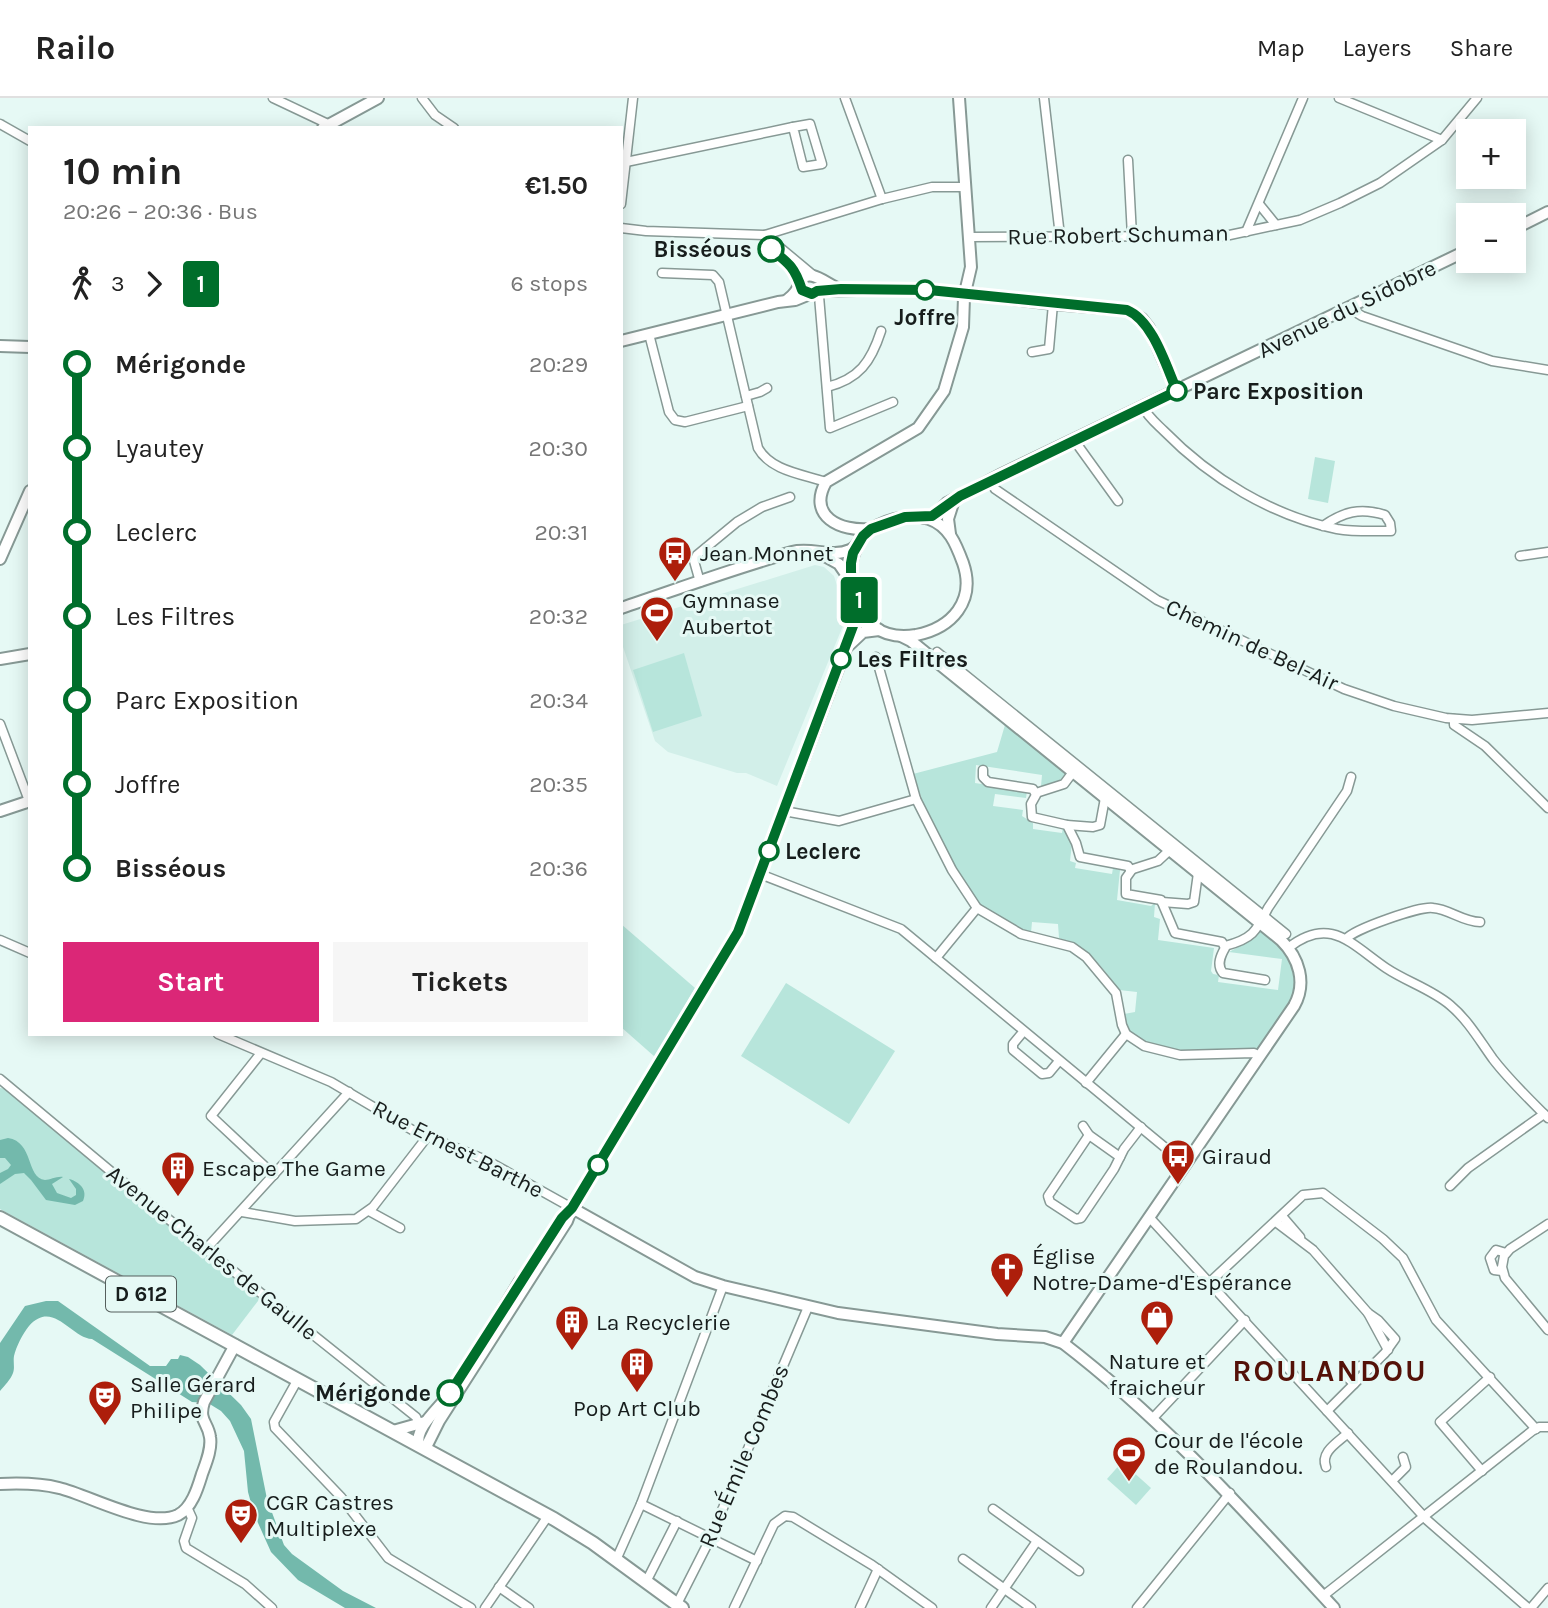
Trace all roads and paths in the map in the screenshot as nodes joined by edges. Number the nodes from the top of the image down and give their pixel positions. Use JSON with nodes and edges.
{"nodes":[{"id":1,"x":273,"y":98,"type":"edge"},
{"id":2,"x":378,"y":98,"type":"edge"},
{"id":3,"x":422,"y":98,"type":"edge"},
{"id":4,"x":633,"y":98,"type":"edge"},
{"id":5,"x":845,"y":98,"type":"edge"},
{"id":6,"x":959,"y":98,"type":"edge"},
{"id":7,"x":1044,"y":98,"type":"edge"},
{"id":8,"x":1339,"y":98,"type":"edge"},
{"id":9,"x":1477,"y":98,"type":"edge"},
{"id":10,"x":1301,"y":99,"type":"edge"},
{"id":11,"x":0,"y":124,"type":"edge"},
{"id":12,"x":325,"y":126,"type":"edge"},
{"id":13,"x":451,"y":126,"type":"edge"},
{"id":14,"x":793,"y":127,"type":"junction"},
{"id":15,"x":625,"y":138,"type":"edge"},
{"id":16,"x":28,"y":140,"type":"edge"},
{"id":17,"x":1442,"y":140,"type":"junction"},
{"id":18,"x":1128,"y":160,"type":"dead end"},
{"id":19,"x":626,"y":162,"type":"junction"},
{"id":20,"x":623,"y":187,"type":"edge"},
{"id":21,"x":964,"y":187,"type":"junction"},
{"id":22,"x":882,"y":199,"type":"junction"},
{"id":23,"x":1259,"y":204,"type":"junction"},
{"id":24,"x":1548,"y":212,"type":"edge"},
{"id":25,"x":1526,"y":223,"type":"edge"},
{"id":26,"x":1276,"y":225,"type":"junction"},
{"id":27,"x":623,"y":228,"type":"edge"},
{"id":28,"x":1245,"y":232,"type":"junction"},
{"id":29,"x":765,"y":235,"type":"junction"},
{"id":30,"x":1060,"y":236,"type":"junction"},
{"id":31,"x":1132,"y":236,"type":"junction"},
{"id":32,"x":969,"y":237,"type":"junction"},
{"id":33,"x":1456,"y":256,"type":"edge"},
{"id":34,"x":662,"y":273,"type":"dead end"},
{"id":35,"x":816,"y":276,"type":"junction"},
{"id":36,"x":800,"y":283,"type":"junction"},
{"id":37,"x":841,"y":289,"type":"junction"},
{"id":38,"x":815,"y":293,"type":"junction"},
{"id":39,"x":965,"y":293,"type":"junction"},
{"id":40,"x":787,"y":300,"type":"junction"},
{"id":41,"x":1053,"y":304,"type":"junction"},
{"id":42,"x":1353,"y":306,"type":"junction"},
{"id":43,"x":727,"y":314,"type":"junction"},
{"id":44,"x":881,"y":331,"type":"dead end"},
{"id":45,"x":649,"y":334,"type":"junction"},
{"id":46,"x":623,"y":340,"type":"edge"},
{"id":47,"x":0,"y":346,"type":"edge"},
{"id":48,"x":28,"y":347,"type":"edge"},
{"id":49,"x":1032,"y":352,"type":"dead end"},
{"id":50,"x":1548,"y":370,"type":"edge"},
{"id":51,"x":827,"y":387,"type":"junction"},
{"id":52,"x":767,"y":388,"type":"dead end"},
{"id":53,"x":1177,"y":391,"type":"junction"},
{"id":54,"x":746,"y":396,"type":"junction"},
{"id":55,"x":893,"y":402,"type":"dead end"},
{"id":56,"x":748,"y":406,"type":"junction"},
{"id":57,"x":1143,"y":407,"type":"junction"},
{"id":58,"x":1074,"y":440,"type":"junction"},
{"id":59,"x":990,"y":481,"type":"junction"},
{"id":60,"x":826,"y":482,"type":"junction"},
{"id":61,"x":28,"y":495,"type":"edge"},
{"id":62,"x":790,"y":497,"type":"dead end"},
{"id":63,"x":954,"y":500,"type":"junction"},
{"id":64,"x":1118,"y":501,"type":"dead end"},
{"id":65,"x":924,"y":517,"type":"junction"},
{"id":66,"x":1323,"y":526,"type":"junction"},
{"id":67,"x":848,"y":528,"type":"junction"},
{"id":68,"x":871,"y":529,"type":"junction"},
{"id":69,"x":950,"y":534,"type":"junction"},
{"id":70,"x":3,"y":544,"type":"edge"},
{"id":71,"x":858,"y":544,"type":"junction"},
{"id":72,"x":808,"y":550,"type":"junction"},
{"id":73,"x":1548,"y":552,"type":"edge"},
{"id":74,"x":1520,"y":556,"type":"dead end"},
{"id":75,"x":0,"y":559,"type":"edge"},
{"id":76,"x":700,"y":582,"type":"junction"},
{"id":77,"x":854,"y":584,"type":"junction"},
{"id":78,"x":860,"y":603,"type":"junction"},
{"id":79,"x":623,"y":607,"type":"edge"},
{"id":80,"x":879,"y":630,"type":"junction"},
{"id":81,"x":934,"y":630,"type":"junction"},
{"id":82,"x":901,"y":636,"type":"junction"},
{"id":83,"x":844,"y":653,"type":"junction"},
{"id":84,"x":28,"y":654,"type":"edge"},
{"id":85,"x":876,"y":657,"type":"dead end"},
{"id":86,"x":0,"y":659,"type":"edge"},
{"id":87,"x":939,"y":659,"type":"junction"},
{"id":88,"x":1548,"y":713,"type":"edge"},
{"id":89,"x":1454,"y":719,"type":"junction"},
{"id":90,"x":0,"y":724,"type":"edge"},
{"id":91,"x":1075,"y":769,"type":"junction"},
{"id":92,"x":983,"y":770,"type":"dead end"},
{"id":93,"x":1351,"y":777,"type":"dead end"},
{"id":94,"x":1036,"y":793,"type":"junction"},
{"id":95,"x":1105,"y":798,"type":"junction"},
{"id":96,"x":916,"y":799,"type":"junction"},
{"id":97,"x":28,"y":802,"type":"edge"},
{"id":98,"x":1548,"y":808,"type":"edge"},
{"id":99,"x":0,"y":811,"type":"edge"},
{"id":100,"x":784,"y":811,"type":"junction"},
{"id":101,"x":1067,"y":825,"type":"junction"},
{"id":102,"x":1173,"y":848,"type":"junction"},
{"id":103,"x":1130,"y":870,"type":"junction"},
{"id":104,"x":1198,"y":873,"type":"junction"},
{"id":105,"x":760,"y":874,"type":"junction"},
{"id":106,"x":1162,"y":902,"type":"junction"},
{"id":107,"x":977,"y":908,"type":"junction"},
{"id":108,"x":1262,"y":920,"type":"junction"},
{"id":109,"x":1480,"y":922,"type":"dead end"},
{"id":110,"x":1286,"y":934,"type":"dead end"},
{"id":111,"x":1346,"y":939,"type":"junction"},
{"id":112,"x":0,"y":940,"type":"edge"},
{"id":113,"x":1225,"y":946,"type":"junction"},
{"id":114,"x":1288,"y":948,"type":"junction"},
{"id":115,"x":28,"y":952,"type":"edge"},
{"id":116,"x":936,"y":958,"type":"junction"},
{"id":117,"x":1265,"y":980,"type":"dead end"},
{"id":118,"x":1023,"y":1032,"type":"junction"},
{"id":119,"x":1126,"y":1034,"type":"junction"},
{"id":120,"x":223,"y":1036,"type":"edge"},
{"id":121,"x":261,"y":1053,"type":"junction"},
{"id":122,"x":1259,"y":1056,"type":"junction"},
{"id":123,"x":1059,"y":1061,"type":"junction"},
{"id":124,"x":0,"y":1079,"type":"edge"},
{"id":125,"x":1086,"y":1083,"type":"junction"},
{"id":126,"x":349,"y":1092,"type":"junction"},
{"id":127,"x":1546,"y":1116,"type":"edge"},
{"id":128,"x":1083,"y":1126,"type":"dead end"},
{"id":129,"x":1141,"y":1127,"type":"junction"},
{"id":130,"x":1090,"y":1135,"type":"junction"},
{"id":131,"x":427,"y":1137,"type":"junction"},
{"id":132,"x":1120,"y":1157,"type":"junction"},
{"id":133,"x":1185,"y":1164,"type":"junction"},
{"id":134,"x":274,"y":1175,"type":"junction"},
{"id":135,"x":1450,"y":1186,"type":"dead end"},
{"id":136,"x":572,"y":1208,"type":"junction"},
{"id":137,"x":369,"y":1211,"type":"junction"},
{"id":138,"x":242,"y":1212,"type":"junction"},
{"id":139,"x":1149,"y":1217,"type":"junction"},
{"id":140,"x":0,"y":1218,"type":"edge"},
{"id":141,"x":1279,"y":1219,"type":"junction"},
{"id":142,"x":1548,"y":1224,"type":"edge"},
{"id":143,"x":400,"y":1228,"type":"dead end"},
{"id":144,"x":206,"y":1249,"type":"junction"},
{"id":145,"x":1210,"y":1282,"type":"junction"},
{"id":146,"x":723,"y":1286,"type":"junction"},
{"id":147,"x":808,"y":1307,"type":"junction"},
{"id":148,"x":1245,"y":1320,"type":"junction"},
{"id":149,"x":1548,"y":1330,"type":"edge"},
{"id":150,"x":1063,"y":1343,"type":"junction"},
{"id":151,"x":235,"y":1345,"type":"junction"},
{"id":152,"x":1369,"y":1369,"type":"junction"},
{"id":153,"x":1490,"y":1377,"type":"junction"},
{"id":154,"x":298,"y":1379,"type":"junction"},
{"id":155,"x":1354,"y":1384,"type":"junction"},
{"id":156,"x":1327,"y":1411,"type":"junction"},
{"id":157,"x":1153,"y":1418,"type":"junction"},
{"id":158,"x":422,"y":1426,"type":"junction"},
{"id":159,"x":1548,"y":1427,"type":"edge"},
{"id":160,"x":1536,"y":1429,"type":"junction"},
{"id":161,"x":393,"y":1431,"type":"junction"},
{"id":162,"x":1348,"y":1433,"type":"junction"},
{"id":163,"x":422,"y":1447,"type":"junction"},
{"id":164,"x":1403,"y":1457,"type":"dead end"},
{"id":165,"x":1326,"y":1467,"type":"dead end"},
{"id":166,"x":1482,"y":1471,"type":"junction"},
{"id":167,"x":1392,"y":1481,"type":"junction"},
{"id":168,"x":0,"y":1484,"type":"edge"},
{"id":169,"x":1230,"y":1493,"type":"junction"},
{"id":170,"x":640,"y":1504,"type":"junction"},
{"id":171,"x":187,"y":1507,"type":"junction"},
{"id":172,"x":993,"y":1509,"type":"dead end"},
{"id":173,"x":548,"y":1516,"type":"junction"},
{"id":174,"x":1424,"y":1517,"type":"junction"},
{"id":175,"x":677,"y":1521,"type":"junction"},
{"id":176,"x":710,"y":1537,"type":"junction"},
{"id":177,"x":1037,"y":1541,"type":"junction"},
{"id":178,"x":963,"y":1559,"type":"dead end"},
{"id":179,"x":616,"y":1560,"type":"junction"},
{"id":180,"x":757,"y":1560,"type":"junction"},
{"id":181,"x":878,"y":1569,"type":"junction"},
{"id":182,"x":1079,"y":1572,"type":"dead end"},
{"id":183,"x":646,"y":1582,"type":"junction"},
{"id":184,"x":499,"y":1587,"type":"junction"},
{"id":185,"x":1004,"y":1588,"type":"junction"},
{"id":186,"x":1548,"y":1588,"type":"edge"},
{"id":187,"x":1323,"y":1597,"type":"junction"},
{"id":188,"x":679,"y":1606,"type":"edge"},
{"id":189,"x":272,"y":1608,"type":"edge"},
{"id":190,"x":471,"y":1608,"type":"edge"},
{"id":191,"x":485,"y":1608,"type":"edge"},
{"id":192,"x":529,"y":1608,"type":"edge"},
{"id":193,"x":734,"y":1608,"type":"edge"},
{"id":194,"x":860,"y":1608,"type":"edge"},
{"id":195,"x":932,"y":1608,"type":"edge"},
{"id":196,"x":991,"y":1608,"type":"edge"},
{"id":197,"x":1031,"y":1608,"type":"edge"},
{"id":198,"x":1137,"y":1608,"type":"edge"},
{"id":199,"x":1334,"y":1608,"type":"edge"},
{"id":200,"x":1530,"y":1608,"type":"edge"}],
"edges":[{"from":1,"to":12,"type":"street"},
{"from":2,"to":12,"type":"street"},
{"from":3,"to":13,"type":"street"},
{"from":4,"to":15,"type":"street"},
{"from":5,"to":22,"type":"street"},
{"from":6,"to":21,"type":"street"},
{"from":7,"to":30,"type":"street"},
{"from":8,"to":17,"type":"street"},
{"from":9,"to":17,"type":"street","name":"Rue Robert Schuman"},
{"from":10,"to":23,"type":"street"},
{"from":11,"to":16,"type":"street"},
{"from":14,"to":14,"type":"street"},
{"from":14,"to":19,"type":"street"},
{"from":15,"to":19,"type":"street"},
{"from":17,"to":26,"type":"street","name":"Rue Robert Schuman"},
{"from":18,"to":31,"type":"street"},
{"from":19,"to":20,"type":"street"},
{"from":21,"to":22,"type":"street"},
{"from":21,"to":32,"type":"street"},
{"from":22,"to":29,"type":"street"},
{"from":23,"to":26,"type":"street"},
{"from":23,"to":28,"type":"street"},
{"from":24,"to":25,"type":"street"},
{"from":26,"to":28,"type":"street","name":"Rue Robert Schuman"},
{"from":27,"to":29,"type":"street"},
{"from":28,"to":31,"type":"street","name":"Rue Robert Schuman"},
{"from":29,"to":35,"type":"street"},
{"from":29,"to":36,"type":"street"},
{"from":30,"to":31,"type":"street","name":"Rue Robert Schuman"},
{"from":30,"to":32,"type":"street","name":"Rue Robert Schuman"},
{"from":32,"to":39,"type":"street"},
{"from":33,"to":42,"type":"street","name":"Avenue du Sidobre"},
{"from":34,"to":43,"type":"street"},
{"from":35,"to":36,"type":"street"},
{"from":35,"to":37,"type":"street"},
{"from":35,"to":38,"type":"street"},
{"from":36,"to":38,"type":"street"},
{"from":36,"to":40,"type":"street"},
{"from":37,"to":38,"type":"street"},
{"from":37,"to":39,"type":"street"},
{"from":38,"to":40,"type":"street"},
{"from":38,"to":51,"type":"street"},
{"from":39,"to":41,"type":"street"},
{"from":39,"to":60,"type":"street"},
{"from":40,"to":43,"type":"street"},
{"from":41,"to":49,"type":"street"},
{"from":41,"to":53,"type":"street"},
{"from":42,"to":50,"type":"street"},
{"from":42,"to":53,"type":"street","name":"Avenue du Sidobre"},
{"from":43,"to":45,"type":"street"},
{"from":43,"to":54,"type":"street"},
{"from":44,"to":51,"type":"street"},
{"from":45,"to":46,"type":"street"},
{"from":45,"to":56,"type":"street"},
{"from":47,"to":48,"type":"street"},
{"from":51,"to":55,"type":"street"},
{"from":52,"to":54,"type":"street"},
{"from":53,"to":57,"type":"street","name":"Avenue du Sidobre"},
{"from":54,"to":56,"type":"street"},
{"from":56,"to":60,"type":"street"},
{"from":57,"to":58,"type":"street","name":"Avenue du Sidobre"},
{"from":57,"to":66,"type":"street"},
{"from":58,"to":59,"type":"street","name":"Avenue du Sidobre"},
{"from":58,"to":64,"type":"street"},
{"from":59,"to":63,"type":"street","name":"Avenue du Sidobre"},
{"from":59,"to":89,"type":"street","name":"Chemin de Bel-Air"},
{"from":60,"to":67,"type":"street"},
{"from":61,"to":70,"type":"street"},
{"from":62,"to":76,"type":"street"},
{"from":63,"to":65,"type":"street","name":"Avenue du Sidobre"},
{"from":63,"to":69,"type":"street"},
{"from":65,"to":68,"type":"street"},
{"from":65,"to":69,"type":"street"},
{"from":66,"to":66,"type":"street"},
{"from":67,"to":68,"type":"street"},
{"from":67,"to":71,"type":"street"},
{"from":68,"to":71,"type":"street"},
{"from":69,"to":81,"type":"street"},
{"from":70,"to":75,"type":"street"},
{"from":71,"to":72,"type":"street"},
{"from":71,"to":77,"type":"street"},
{"from":72,"to":76,"type":"street"},
{"from":72,"to":77,"type":"street"},
{"from":73,"to":74,"type":"street"},
{"from":76,"to":79,"type":"street"},
{"from":77,"to":78,"type":"street"},
{"from":78,"to":80,"type":"street"},
{"from":78,"to":83,"type":"street"},
{"from":80,"to":82,"type":"street"},
{"from":80,"to":83,"type":"street"},
{"from":81,"to":82,"type":"street"},
{"from":81,"to":87,"type":"street"},
{"from":82,"to":87,"type":"street"},
{"from":83,"to":100,"type":"street"},
{"from":84,"to":86,"type":"street"},
{"from":85,"to":96,"type":"street"},
{"from":87,"to":91,"type":"street"},
{"from":88,"to":89,"type":"street","name":"Chemin de Bel-Air"},
{"from":89,"to":98,"type":"street"},
{"from":90,"to":97,"type":"street"},
{"from":91,"to":94,"type":"street"},
{"from":91,"to":95,"type":"street"},
{"from":91,"to":102,"type":"street"},
{"from":92,"to":94,"type":"street"},
{"from":93,"to":108,"type":"street"},
{"from":94,"to":101,"type":"street"},
{"from":95,"to":101,"type":"street"},
{"from":95,"to":102,"type":"street"},
{"from":96,"to":100,"type":"street"},
{"from":96,"to":107,"type":"street"},
{"from":97,"to":99,"type":"street"},
{"from":100,"to":105,"type":"street"},
{"from":101,"to":103,"type":"street"},
{"from":102,"to":103,"type":"street"},
{"from":102,"to":104,"type":"street"},
{"from":102,"to":108,"type":"street"},
{"from":103,"to":106,"type":"street"},
{"from":104,"to":106,"type":"street"},
{"from":104,"to":108,"type":"street"},
{"from":105,"to":116,"type":"street"},
{"from":105,"to":136,"type":"street"},
{"from":106,"to":113,"type":"street"},
{"from":107,"to":116,"type":"street"},
{"from":107,"to":119,"type":"street"},
{"from":108,"to":110,"type":"street"},
{"from":108,"to":113,"type":"street"},
{"from":108,"to":114,"type":"street"},
{"from":109,"to":111,"type":"street"},
{"from":111,"to":114,"type":"street"},
{"from":111,"to":127,"type":"street"},
{"from":112,"to":115,"type":"street"},
{"from":113,"to":117,"type":"street"},
{"from":114,"to":122,"type":"street"},
{"from":116,"to":118,"type":"street"},
{"from":118,"to":123,"type":"street"},
{"from":118,"to":123,"type":"street"},
{"from":119,"to":122,"type":"street"},
{"from":119,"to":125,"type":"street"},
{"from":120,"to":121,"type":"street","name":"Rue Ernest Barthe"},
{"from":121,"to":126,"type":"street","name":"Rue Ernest Barthe"},
{"from":121,"to":134,"type":"street"},
{"from":122,"to":133,"type":"street"},
{"from":123,"to":125,"type":"street"},
{"from":124,"to":144,"type":"street","name":"Avenue Charles de Gaulle"},
{"from":125,"to":129,"type":"street"},
{"from":126,"to":131,"type":"street","name":"Rue Ernest Barthe"},
{"from":126,"to":134,"type":"street"},
{"from":127,"to":135,"type":"street"},
{"from":128,"to":130,"type":"street"},
{"from":129,"to":132,"type":"street"},
{"from":129,"to":133,"type":"street"},
{"from":130,"to":132,"type":"street"},
{"from":130,"to":132,"type":"street"},
{"from":131,"to":136,"type":"street","name":"Rue Ernest Barthe"},
{"from":131,"to":137,"type":"street"},
{"from":133,"to":139,"type":"street"},
{"from":134,"to":138,"type":"street"},
{"from":136,"to":146,"type":"street","name":"Rue Ernest Barthe"},
{"from":136,"to":158,"type":"street"},
{"from":136,"to":163,"type":"street"},
{"from":137,"to":138,"type":"street"},
{"from":137,"to":143,"type":"street"},
{"from":138,"to":144,"type":"street"},
{"from":139,"to":145,"type":"street"},
{"from":139,"to":150,"type":"street"},
{"from":140,"to":151,"type":"main road","name":"Avenue Charles de Gaulle","number":"D 612"},
{"from":141,"to":145,"type":"street"},
{"from":141,"to":152,"type":"street"},
{"from":141,"to":153,"type":"street"},
{"from":142,"to":149,"type":"street"},
{"from":144,"to":158,"type":"street","name":"Avenue Charles de Gaulle"},
{"from":145,"to":148,"type":"street"},
{"from":146,"to":147,"type":"street","name":"Rue Ernest Barthe"},
{"from":146,"to":170,"type":"street"},
{"from":147,"to":150,"type":"street","name":"Rue Ernest Barthe"},
{"from":147,"to":176,"type":"street","name":"Rue Émile Combes"},
{"from":148,"to":156,"type":"street"},
{"from":148,"to":157,"type":"street"},
{"from":150,"to":157,"type":"street"},
{"from":151,"to":154,"type":"main road","name":"Avenue Charles de Gaulle","number":"D 612"},
{"from":151,"to":171,"type":"street"},
{"from":152,"to":155,"type":"street"},
{"from":152,"to":155,"type":"street"},
{"from":153,"to":160,"type":"street"},
{"from":153,"to":166,"type":"street"},
{"from":154,"to":161,"type":"main road","name":"Avenue Charles de Gaulle","number":"D 612"},
{"from":154,"to":190,"type":"street"},
{"from":155,"to":156,"type":"street"},
{"from":156,"to":162,"type":"street"},
{"from":157,"to":169,"type":"street"},
{"from":158,"to":161,"type":"street"},
{"from":158,"to":163,"type":"street"},
{"from":159,"to":160,"type":"street"},
{"from":160,"to":166,"type":"street"},
{"from":161,"to":163,"type":"main road","name":"Avenue Charles de Gaulle","number":"D 612"},
{"from":162,"to":165,"type":"street"},
{"from":162,"to":167,"type":"street"},
{"from":163,"to":173,"type":"main road","name":"Avenue Charles de Gaulle","number":"D 612"},
{"from":164,"to":167,"type":"street"},
{"from":166,"to":174,"type":"street"},
{"from":167,"to":174,"type":"street"},
{"from":168,"to":171,"type":"street"},
{"from":169,"to":187,"type":"street"},
{"from":169,"to":198,"type":"street"},
{"from":170,"to":175,"type":"street"},
{"from":170,"to":179,"type":"street"},
{"from":171,"to":189,"type":"street"},
{"from":172,"to":177,"type":"street"},
{"from":173,"to":179,"type":"main road","name":"Avenue Charles de Gaulle","number":"D 612"},
{"from":173,"to":184,"type":"street"},
{"from":174,"to":187,"type":"street"},
{"from":174,"to":200,"type":"street"},
{"from":175,"to":176,"type":"street"},
{"from":175,"to":183,"type":"street"},
{"from":176,"to":180,"type":"street"},
{"from":176,"to":188,"type":"street","name":"Rue Émile Combes"},
{"from":177,"to":182,"type":"street"},
{"from":177,"to":185,"type":"street"},
{"from":178,"to":185,"type":"street"},
{"from":179,"to":183,"type":"main road","name":"Avenue Charles de Gaulle","number":"D 612"},
{"from":180,"to":181,"type":"street"},
{"from":180,"to":193,"type":"street"},
{"from":181,"to":194,"type":"street"},
{"from":181,"to":195,"type":"street"},
{"from":183,"to":188,"type":"main road","name":"Avenue Charles de Gaulle","number":"D 612"},
{"from":184,"to":191,"type":"street"},
{"from":184,"to":192,"type":"street"},
{"from":185,"to":196,"type":"street"},
{"from":185,"to":197,"type":"street"},
{"from":186,"to":200,"type":"street"},
{"from":187,"to":199,"type":"street"}]}
